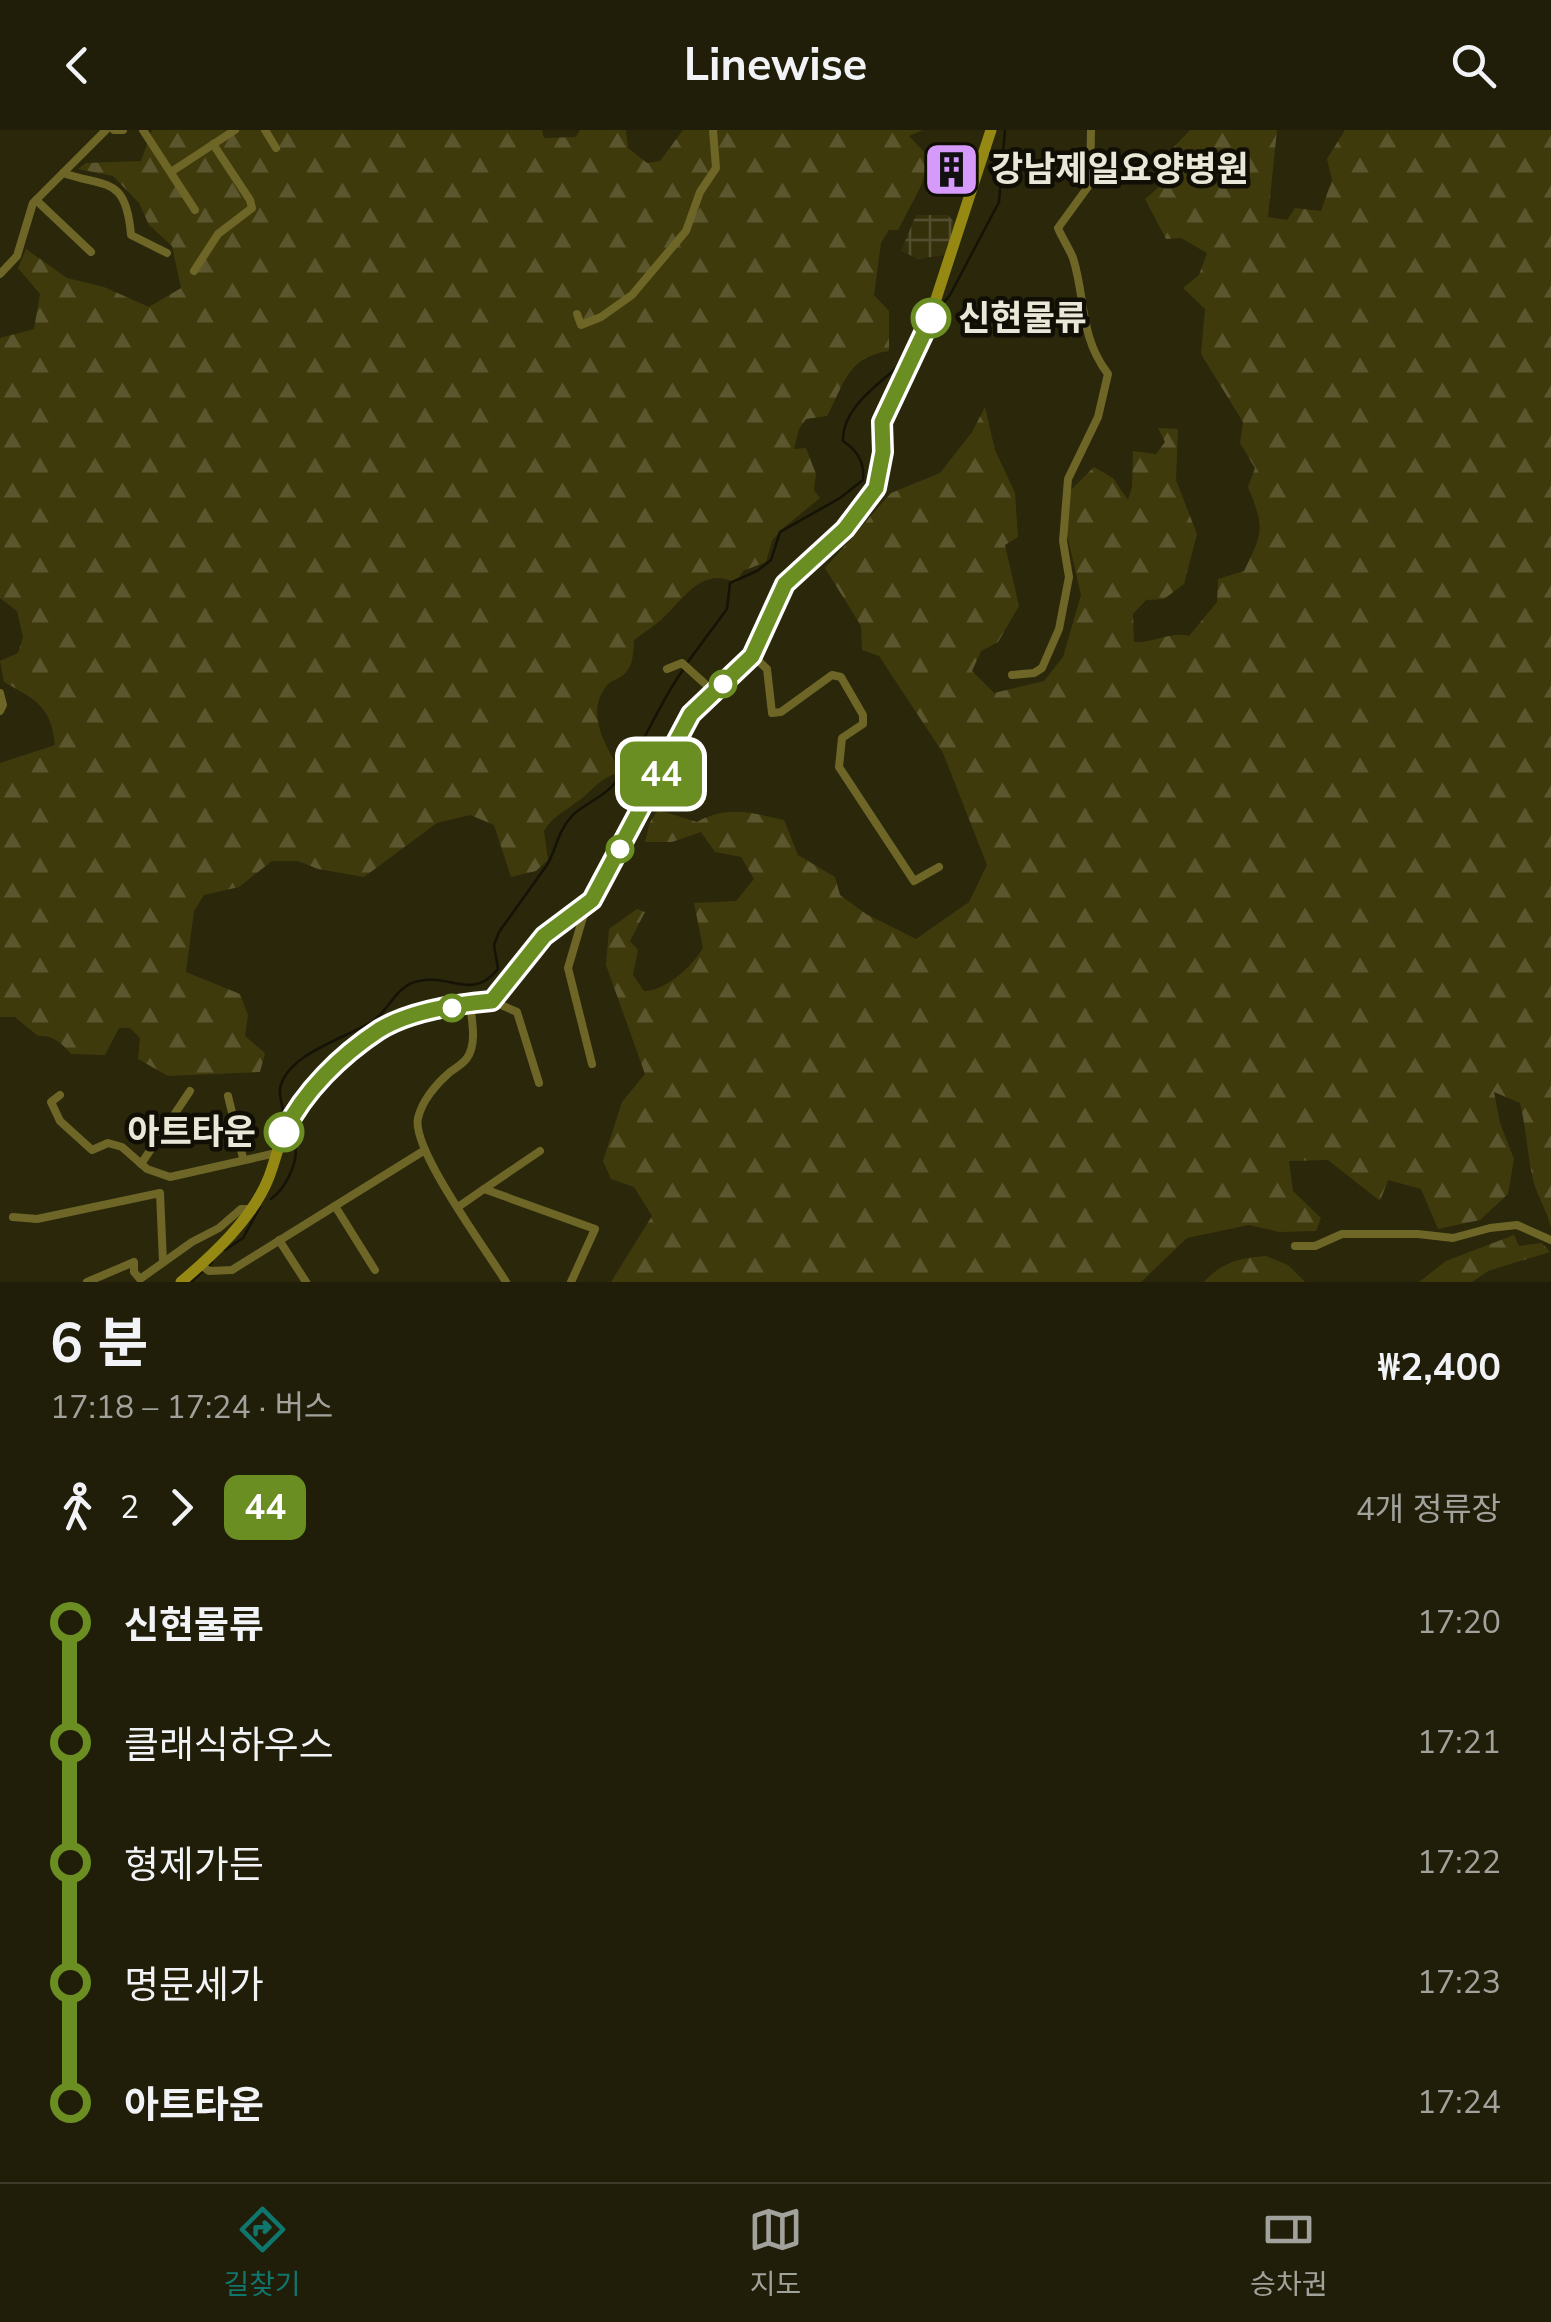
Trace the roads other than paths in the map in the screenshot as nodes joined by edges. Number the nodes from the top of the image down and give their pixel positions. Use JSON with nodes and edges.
{"nodes":[{"id":1,"x":106,"y":130,"type":"edge"},
{"id":2,"x":114,"y":130,"type":"edge"},
{"id":3,"x":124,"y":130,"type":"edge"},
{"id":4,"x":143,"y":130,"type":"edge"},
{"id":5,"x":235,"y":130,"type":"edge"},
{"id":6,"x":264,"y":130,"type":"edge"},
{"id":7,"x":713,"y":130,"type":"edge"},
{"id":8,"x":991,"y":130,"type":"edge"},
{"id":9,"x":1091,"y":130,"type":"edge"},
{"id":10,"x":213,"y":144,"type":"junction"},
{"id":11,"x":276,"y":148,"type":"dead end"},
{"id":12,"x":171,"y":172,"type":"junction"},
{"id":13,"x":63,"y":173,"type":"junction"},
{"id":14,"x":36,"y":200,"type":"junction"},
{"id":15,"x":195,"y":210,"type":"dead end"},
{"id":16,"x":91,"y":252,"type":"dead end"},
{"id":17,"x":167,"y":253,"type":"dead end"},
{"id":18,"x":194,"y":271,"type":"dead end"},
{"id":19,"x":0,"y":274,"type":"edge"},
{"id":20,"x":577,"y":314,"type":"dead end"},
{"id":21,"x":752,"y":656,"type":"junction"},
{"id":22,"x":667,"y":669,"type":"dead end"},
{"id":23,"x":1012,"y":675,"type":"dead end"},
{"id":24,"x":714,"y":692,"type":"junction"},
{"id":25,"x":0,"y":693,"type":"edge"},
{"id":26,"x":0,"y":711,"type":"edge"},
{"id":27,"x":939,"y":867,"type":"dead end"},
{"id":28,"x":586,"y":907,"type":"junction"},
{"id":29,"x":492,"y":1001,"type":"junction"},
{"id":30,"x":470,"y":1004,"type":"junction"},
{"id":31,"x":592,"y":1064,"type":"dead end"},
{"id":32,"x":539,"y":1084,"type":"dead end"},
{"id":33,"x":190,"y":1091,"type":"dead end"},
{"id":34,"x":60,"y":1095,"type":"dead end"},
{"id":35,"x":228,"y":1096,"type":"dead end"},
{"id":36,"x":425,"y":1150,"type":"junction"},
{"id":37,"x":540,"y":1151,"type":"dead end"},
{"id":38,"x":276,"y":1153,"type":"junction"},
{"id":39,"x":242,"y":1158,"type":"junction"},
{"id":40,"x":141,"y":1164,"type":"junction"},
{"id":41,"x":484,"y":1188,"type":"junction"},
{"id":42,"x":335,"y":1206,"type":"junction"},
{"id":43,"x":458,"y":1207,"type":"junction"},
{"id":44,"x":251,"y":1209,"type":"junction"},
{"id":45,"x":13,"y":1217,"type":"dead end"},
{"id":46,"x":279,"y":1240,"type":"junction"},
{"id":47,"x":1551,"y":1240,"type":"edge"},
{"id":48,"x":1295,"y":1246,"type":"dead end"},
{"id":49,"x":163,"y":1262,"type":"junction"},
{"id":50,"x":204,"y":1267,"type":"junction"},
{"id":51,"x":375,"y":1270,"type":"dead end"},
{"id":52,"x":221,"y":1272,"type":"junction"},
{"id":53,"x":504,"y":1281,"type":"edge"},
{"id":54,"x":87,"y":1282,"type":"edge"},
{"id":55,"x":181,"y":1282,"type":"edge"},
{"id":56,"x":228,"y":1282,"type":"edge"},
{"id":57,"x":306,"y":1282,"type":"edge"},
{"id":58,"x":571,"y":1282,"type":"edge"}],
"edges":[{"from":1,"to":13,"type":"street"},
{"from":2,"to":3,"type":"street"},
{"from":4,"to":12,"type":"street"},
{"from":5,"to":10,"type":"street"},
{"from":6,"to":11,"type":"street"},
{"from":7,"to":20,"type":"street"},
{"from":8,"to":21,"type":"street"},
{"from":9,"to":23,"type":"street"},
{"from":10,"to":12,"type":"street"},
{"from":10,"to":18,"type":"street"},
{"from":12,"to":15,"type":"street"},
{"from":13,"to":14,"type":"street"},
{"from":13,"to":17,"type":"street"},
{"from":14,"to":16,"type":"street"},
{"from":14,"to":19,"type":"street"},
{"from":21,"to":24,"type":"street"},
{"from":21,"to":27,"type":"street"},
{"from":22,"to":24,"type":"street"},
{"from":24,"to":28,"type":"street"},
{"from":25,"to":26,"type":"street"},
{"from":28,"to":29,"type":"street"},
{"from":28,"to":31,"type":"street"},
{"from":29,"to":30,"type":"street"},
{"from":29,"to":32,"type":"street"},
{"from":30,"to":36,"type":"street"},
{"from":30,"to":38,"type":"street"},
{"from":33,"to":40,"type":"street"},
{"from":34,"to":40,"type":"street"},
{"from":35,"to":39,"type":"street"},
{"from":36,"to":42,"type":"street"},
{"from":36,"to":43,"type":"street"},
{"from":37,"to":41,"type":"street"},
{"from":38,"to":39,"type":"street"},
{"from":38,"to":44,"type":"street"},
{"from":39,"to":40,"type":"street"},
{"from":41,"to":43,"type":"street"},
{"from":41,"to":58,"type":"street"},
{"from":42,"to":46,"type":"street"},
{"from":42,"to":51,"type":"street"},
{"from":43,"to":53,"type":"street"},
{"from":44,"to":49,"type":"street"},
{"from":44,"to":50,"type":"street"},
{"from":45,"to":49,"type":"street"},
{"from":46,"to":52,"type":"street"},
{"from":46,"to":57,"type":"street"},
{"from":47,"to":48,"type":"street"},
{"from":49,"to":54,"type":"street"},
{"from":50,"to":52,"type":"street"},
{"from":50,"to":55,"type":"street"},
{"from":52,"to":56,"type":"street"}]}
